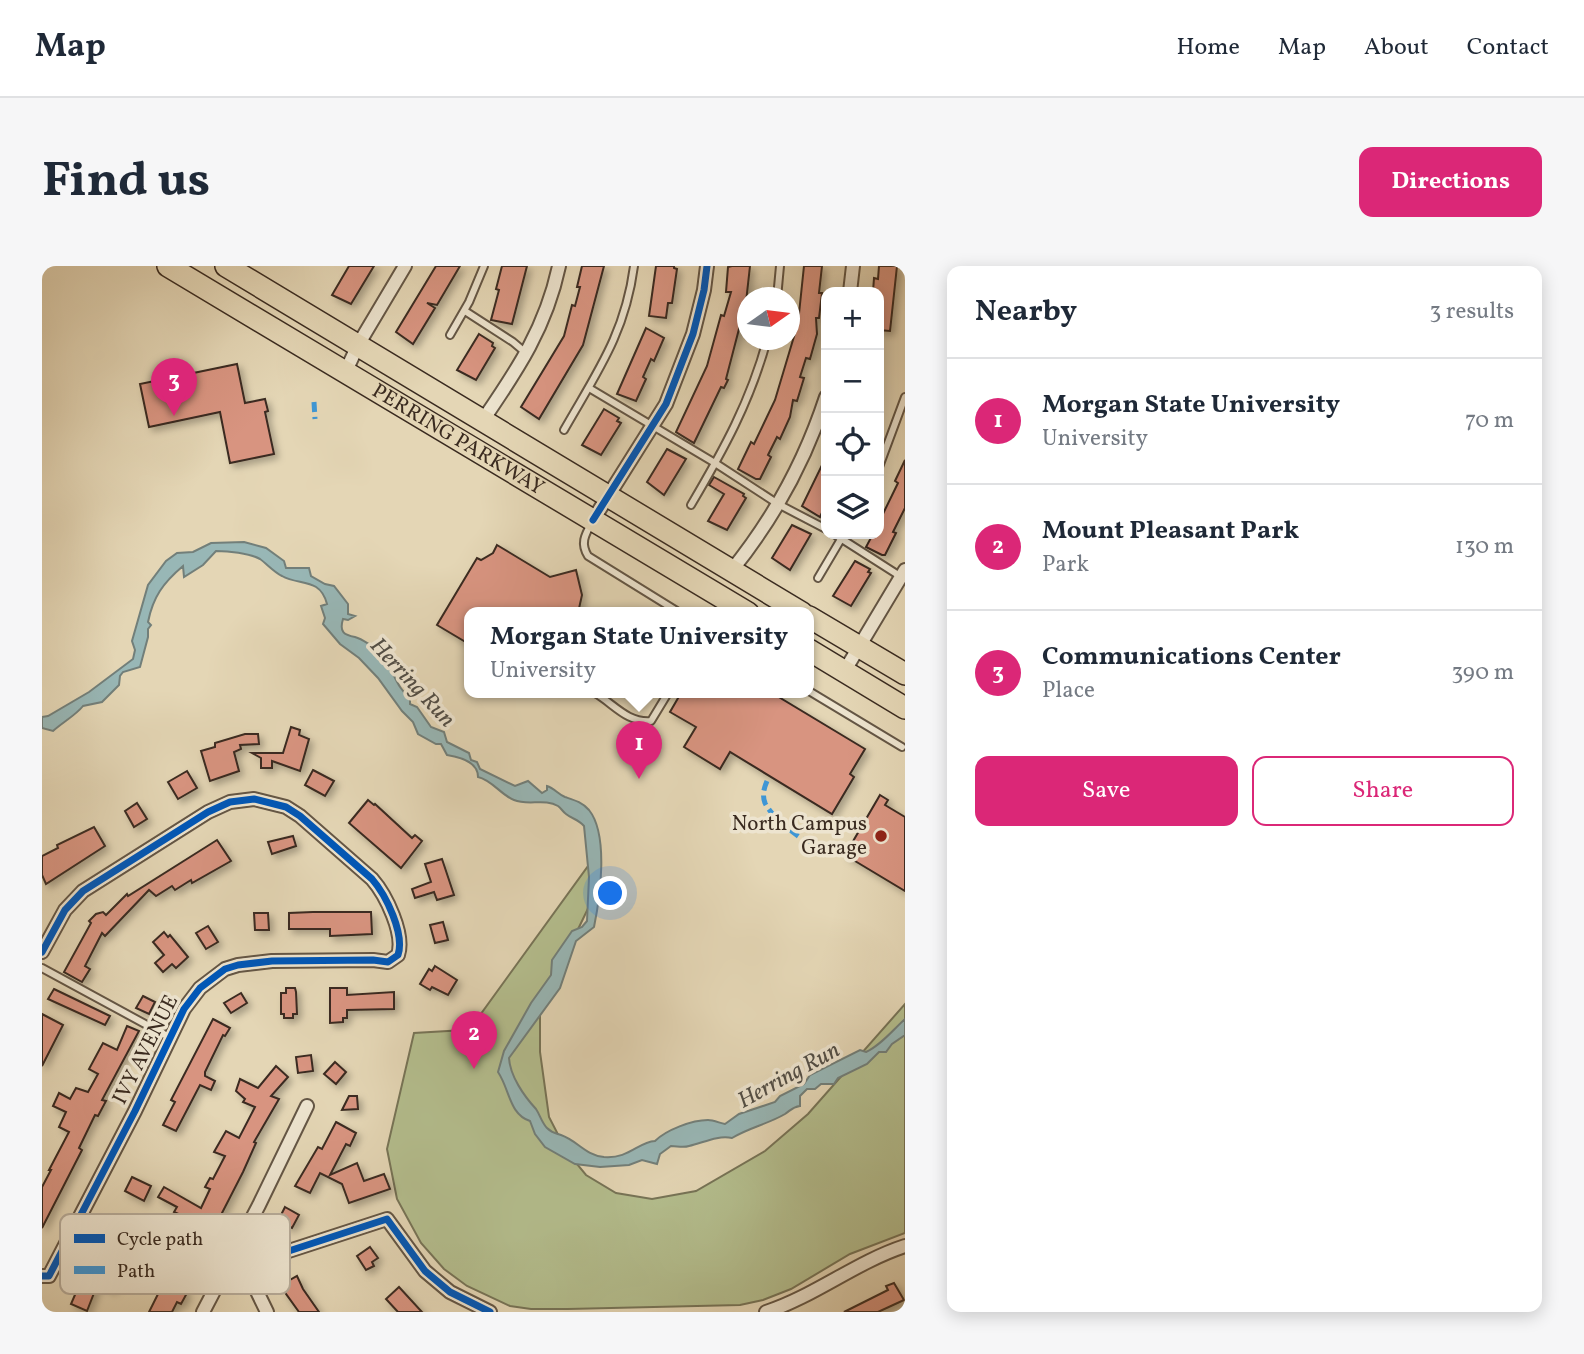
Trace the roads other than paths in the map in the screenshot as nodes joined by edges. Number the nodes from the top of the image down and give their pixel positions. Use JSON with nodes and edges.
{"nodes":[{"id":1,"x":168,"y":266,"type":"edge"},
{"id":2,"x":226,"y":266,"type":"edge"},
{"id":3,"x":404,"y":266,"type":"edge"},
{"id":4,"x":484,"y":266,"type":"edge"},
{"id":5,"x":559,"y":266,"type":"edge"},
{"id":6,"x":634,"y":266,"type":"edge"},
{"id":7,"x":707,"y":266,"type":"edge"},
{"id":8,"x":780,"y":266,"type":"edge"},
{"id":9,"x":853,"y":266,"type":"edge"},
{"id":10,"x":778,"y":287,"type":"edge"},
{"id":11,"x":851,"y":287,"type":"edge"},
{"id":12,"x":465,"y":311,"type":"junction"},
{"id":13,"x":450,"y":335,"type":"dead end"},
{"id":14,"x":358,"y":345,"type":"junction"},
{"id":15,"x":764,"y":350,"type":"edge"},
{"id":16,"x":527,"y":354,"type":"junction"},
{"id":17,"x":346,"y":371,"type":"junction"},
{"id":18,"x":589,"y":388,"type":"junction"},
{"id":19,"x":905,"y":397,"type":"edge"},
{"id":20,"x":821,"y":410,"type":"edge"},
{"id":21,"x":483,"y":419,"type":"junction"},
{"id":22,"x":650,"y":425,"type":"junction"},
{"id":23,"x":564,"y":430,"type":"dead end"},
{"id":24,"x":884,"y":454,"type":"edge"},
{"id":25,"x":715,"y":463,"type":"junction"},
{"id":26,"x":608,"y":496,"type":"junction"},
{"id":27,"x":778,"y":504,"type":"junction"},
{"id":28,"x":691,"y":505,"type":"dead end"},
{"id":29,"x":593,"y":520,"type":"junction"},
{"id":30,"x":821,"y":527,"type":"edge"},
{"id":31,"x":841,"y":539,"type":"edge"},
{"id":32,"x":848,"y":539,"type":"edge"},
{"id":33,"x":732,"y":570,"type":"junction"},
{"id":34,"x":904,"y":575,"type":"edge"},
{"id":35,"x":818,"y":578,"type":"dead end"},
{"id":36,"x":670,"y":607,"type":"edge"},
{"id":37,"x":737,"y":607,"type":"edge"},
{"id":38,"x":792,"y":607,"type":"edge"},
{"id":39,"x":814,"y":620,"type":"edge"},
{"id":40,"x":859,"y":647,"type":"junction"},
{"id":41,"x":814,"y":653,"type":"edge"},
{"id":42,"x":844,"y":672,"type":"junction"},
{"id":43,"x":905,"y":674,"type":"edge"},
{"id":44,"x":814,"y":694,"type":"edge"},
{"id":45,"x":604,"y":698,"type":"edge"},
{"id":46,"x":665,"y":698,"type":"edge"},
{"id":47,"x":905,"y":708,"type":"edge"},
{"id":48,"x":902,"y":747,"type":"dead end"},
{"id":49,"x":42,"y":952,"type":"edge"},
{"id":50,"x":42,"y":968,"type":"edge"},
{"id":51,"x":170,"y":1038,"type":"junction"},
{"id":52,"x":307,"y":1106,"type":"dead end"},
{"id":53,"x":78,"y":1214,"type":"edge"},
{"id":54,"x":254,"y":1214,"type":"edge"},
{"id":55,"x":905,"y":1246,"type":"edge"},
{"id":56,"x":60,"y":1249,"type":"edge"},
{"id":57,"x":290,"y":1251,"type":"edge"},
{"id":58,"x":46,"y":1276,"type":"edge"},
{"id":59,"x":213,"y":1294,"type":"edge"},
{"id":60,"x":258,"y":1294,"type":"edge"},
{"id":61,"x":203,"y":1312,"type":"edge"},
{"id":62,"x":267,"y":1312,"type":"edge"},
{"id":63,"x":490,"y":1312,"type":"edge"},
{"id":64,"x":766,"y":1312,"type":"edge"}],
"edges":[{"from":1,"to":17,"type":"main road","name":"PERRING PARKWAY"},
{"from":2,"to":14,"type":"main road","name":"PERRING PARKWAY"},
{"from":3,"to":14,"type":"street"},
{"from":4,"to":12,"type":"lane"},
{"from":5,"to":16,"type":"street"},
{"from":6,"to":18,"type":"lane"},
{"from":7,"to":22,"type":"street"},
{"from":8,"to":10,"type":"lane"},
{"from":9,"to":11,"type":"street"},
{"from":12,"to":13,"type":"lane"},
{"from":12,"to":16,"type":"lane"},
{"from":14,"to":17,"type":"street"},
{"from":14,"to":21,"type":"main road","name":"PERRING PARKWAY"},
{"from":15,"to":25,"type":"lane"},
{"from":16,"to":21,"type":"street"},
{"from":17,"to":29,"type":"main road","name":"PERRING PARKWAY"},
{"from":18,"to":22,"type":"lane"},
{"from":18,"to":23,"type":"lane"},
{"from":19,"to":24,"type":"lane"},
{"from":20,"to":27,"type":"street"},
{"from":21,"to":26,"type":"main road","name":"PERRING PARKWAY"},
{"from":22,"to":25,"type":"lane"},
{"from":22,"to":26,"type":"street"},
{"from":25,"to":27,"type":"lane"},
{"from":25,"to":28,"type":"lane"},
{"from":26,"to":29,"type":"street"},
{"from":26,"to":33,"type":"main road","name":"PERRING PARKWAY"},
{"from":27,"to":30,"type":"lane"},
{"from":27,"to":33,"type":"street"},
{"from":29,"to":36,"type":"lane"},
{"from":29,"to":37,"type":"main road","name":"PERRING PARKWAY"},
{"from":31,"to":35,"type":"lane"},
{"from":32,"to":34,"type":"lane"},
{"from":33,"to":38,"type":"main road","name":"PERRING PARKWAY"},
{"from":34,"to":40,"type":"street"},
{"from":39,"to":40,"type":"main road"},
{"from":40,"to":42,"type":"street"},
{"from":40,"to":43,"type":"main road"},
{"from":41,"to":42,"type":"main road"},
{"from":42,"to":47,"type":"main road"},
{"from":44,"to":48,"type":"lane"},
{"from":45,"to":46,"type":"lane"},
{"from":49,"to":51,"type":"street","name":"IVY AVENUE"},
{"from":50,"to":51,"type":"lane"},
{"from":51,"to":53,"type":"street","name":"IVY AVENUE"},
{"from":52,"to":54,"type":"street"},
{"from":55,"to":64,"type":"street"},
{"from":56,"to":58,"type":"street","name":"IVY AVENUE"},
{"from":57,"to":63,"type":"street"},
{"from":59,"to":61,"type":"street"},
{"from":60,"to":62,"type":"street"}]}
